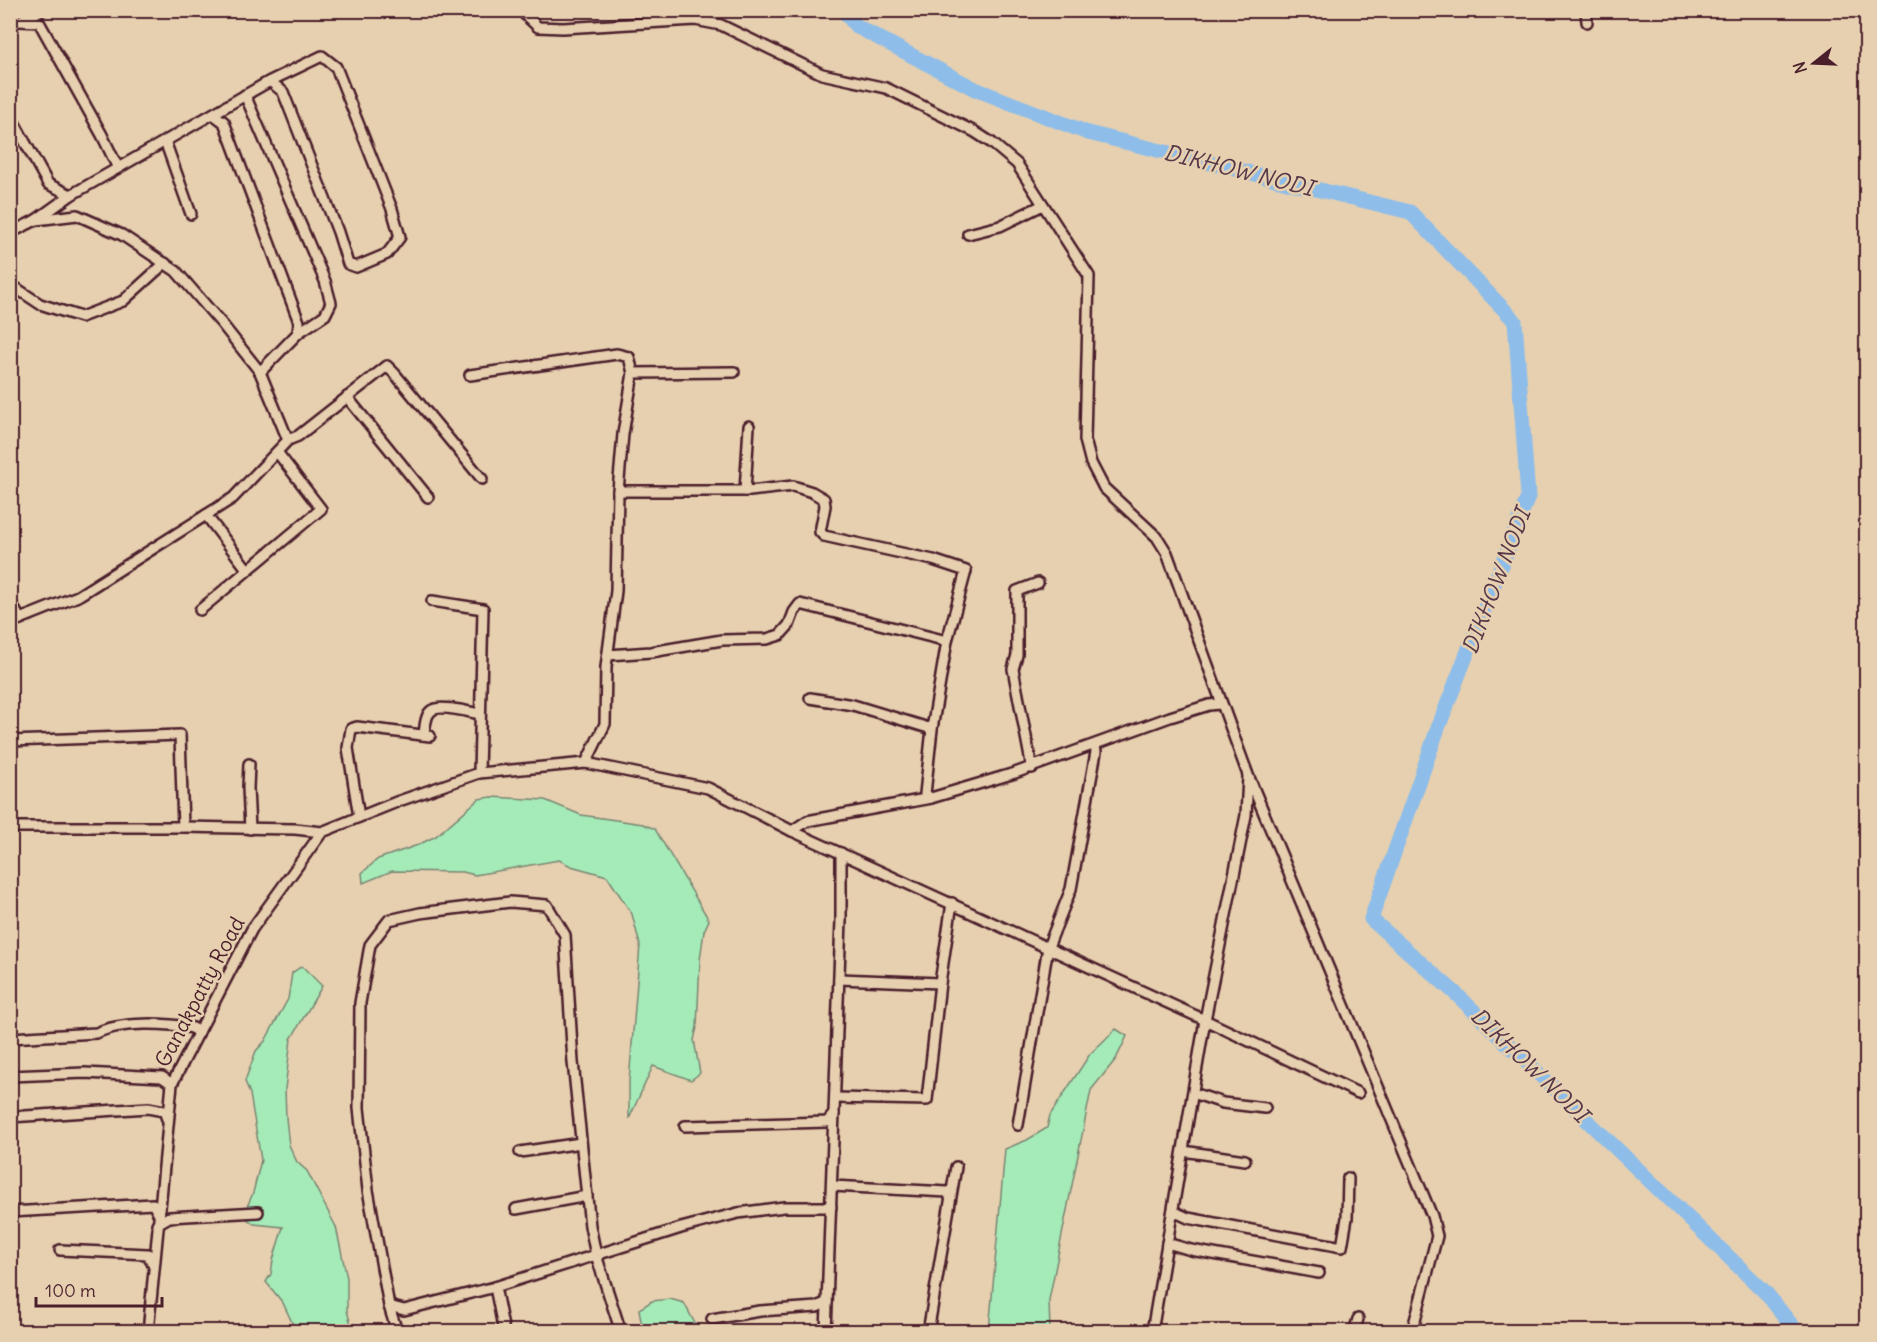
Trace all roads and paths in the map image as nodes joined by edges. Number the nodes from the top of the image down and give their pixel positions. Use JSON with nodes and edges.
{"nodes":[{"id":1,"x":42,"y":10,"type":"edge"},
{"id":2,"x":520,"y":10,"type":"edge"},
{"id":3,"x":1586,"y":10,"type":"edge"},
{"id":4,"x":1587,"y":22,"type":"dead end"},
{"id":5,"x":15,"y":23,"type":"edge"},
{"id":6,"x":270,"y":81,"type":"junction"},
{"id":7,"x":245,"y":95,"type":"junction"},
{"id":8,"x":213,"y":114,"type":"junction"},
{"id":9,"x":10,"y":115,"type":"edge"},
{"id":10,"x":165,"y":141,"type":"junction"},
{"id":11,"x":118,"y":168,"type":"junction"},
{"id":12,"x":71,"y":195,"type":"junction"},
{"id":13,"x":1043,"y":206,"type":"junction"},
{"id":14,"x":191,"y":214,"type":"dead end"},
{"id":15,"x":36,"y":220,"type":"junction"},
{"id":16,"x":10,"y":233,"type":"edge"},
{"id":17,"x":968,"y":234,"type":"dead end"},
{"id":18,"x":165,"y":263,"type":"junction"},
{"id":19,"x":10,"y":284,"type":"edge"},
{"id":20,"x":298,"y":333,"type":"junction"},
{"id":21,"x":260,"y":372,"type":"junction"},
{"id":22,"x":734,"y":372,"type":"dead end"},
{"id":23,"x":633,"y":373,"type":"junction"},
{"id":24,"x":470,"y":375,"type":"dead end"},
{"id":25,"x":347,"y":397,"type":"junction"},
{"id":26,"x":749,"y":426,"type":"dead end"},
{"id":27,"x":288,"y":440,"type":"junction"},
{"id":28,"x":277,"y":452,"type":"junction"},
{"id":29,"x":482,"y":479,"type":"dead end"},
{"id":30,"x":745,"y":491,"type":"junction"},
{"id":31,"x":618,"y":492,"type":"junction"},
{"id":32,"x":428,"y":497,"type":"dead end"},
{"id":33,"x":206,"y":515,"type":"junction"},
{"id":34,"x":247,"y":570,"type":"junction"},
{"id":35,"x":1038,"y":584,"type":"dead end"},
{"id":36,"x":10,"y":601,"type":"edge"},
{"id":37,"x":432,"y":601,"type":"dead end"},
{"id":38,"x":200,"y":610,"type":"dead end"},
{"id":39,"x":15,"y":621,"type":"edge"},
{"id":40,"x":947,"y":641,"type":"junction"},
{"id":41,"x":608,"y":655,"type":"junction"},
{"id":42,"x":810,"y":698,"type":"dead end"},
{"id":43,"x":1221,"y":705,"type":"junction"},
{"id":44,"x":480,"y":714,"type":"junction"},
{"id":45,"x":932,"y":729,"type":"junction"},
{"id":46,"x":10,"y":741,"type":"edge"},
{"id":47,"x":1095,"y":746,"type":"junction"},
{"id":48,"x":249,"y":764,"type":"dead end"},
{"id":49,"x":586,"y":764,"type":"junction"},
{"id":50,"x":1032,"y":768,"type":"junction"},
{"id":51,"x":479,"y":773,"type":"junction"},
{"id":52,"x":1248,"y":775,"type":"junction"},
{"id":53,"x":930,"y":798,"type":"junction"},
{"id":54,"x":359,"y":817,"type":"junction"},
{"id":55,"x":10,"y":827,"type":"edge"},
{"id":56,"x":183,"y":827,"type":"junction"},
{"id":57,"x":250,"y":829,"type":"junction"},
{"id":58,"x":792,"y":831,"type":"junction"},
{"id":59,"x":322,"y":832,"type":"junction"},
{"id":60,"x":841,"y":853,"type":"junction"},
{"id":61,"x":952,"y":903,"type":"junction"},
{"id":62,"x":1048,"y":947,"type":"junction"},
{"id":63,"x":839,"y":979,"type":"junction"},
{"id":64,"x":940,"y":983,"type":"junction"},
{"id":65,"x":1205,"y":1020,"type":"junction"},
{"id":66,"x":198,"y":1034,"type":"junction"},
{"id":67,"x":10,"y":1038,"type":"edge"},
{"id":68,"x":10,"y":1076,"type":"edge"},
{"id":69,"x":172,"y":1084,"type":"junction"},
{"id":70,"x":1193,"y":1093,"type":"junction"},
{"id":71,"x":1358,"y":1093,"type":"dead end"},
{"id":72,"x":835,"y":1098,"type":"junction"},
{"id":73,"x":1265,"y":1108,"type":"dead end"},
{"id":74,"x":834,"y":1114,"type":"junction"},
{"id":75,"x":10,"y":1117,"type":"edge"},
{"id":76,"x":167,"y":1119,"type":"junction"},
{"id":77,"x":1018,"y":1125,"type":"dead end"},
{"id":78,"x":685,"y":1126,"type":"dead end"},
{"id":79,"x":581,"y":1143,"type":"junction"},
{"id":80,"x":1183,"y":1151,"type":"junction"},
{"id":81,"x":520,"y":1152,"type":"dead end"},
{"id":82,"x":1245,"y":1160,"type":"dead end"},
{"id":83,"x":956,"y":1167,"type":"dead end"},
{"id":84,"x":1348,"y":1178,"type":"dead end"},
{"id":85,"x":832,"y":1186,"type":"junction"},
{"id":86,"x":587,"y":1196,"type":"junction"},
{"id":87,"x":950,"y":1197,"type":"junction"},
{"id":88,"x":831,"y":1208,"type":"junction"},
{"id":89,"x":516,"y":1209,"type":"dead end"},
{"id":90,"x":1173,"y":1211,"type":"junction"},
{"id":91,"x":10,"y":1212,"type":"edge"},
{"id":92,"x":258,"y":1212,"type":"dead end"},
{"id":93,"x":158,"y":1213,"type":"junction"},
{"id":94,"x":157,"y":1224,"type":"junction"},
{"id":95,"x":1167,"y":1243,"type":"junction"},
{"id":96,"x":60,"y":1250,"type":"dead end"},
{"id":97,"x":596,"y":1255,"type":"junction"},
{"id":98,"x":154,"y":1267,"type":"junction"},
{"id":99,"x":1319,"y":1273,"type":"dead end"},
{"id":100,"x":495,"y":1287,"type":"junction"},
{"id":101,"x":827,"y":1302,"type":"junction"},
{"id":102,"x":389,"y":1306,"type":"junction"},
{"id":103,"x":712,"y":1319,"type":"dead end"},
{"id":104,"x":1358,"y":1319,"type":"dead end"},
{"id":105,"x":148,"y":1332,"type":"edge"},
{"id":106,"x":397,"y":1332,"type":"edge"},
{"id":107,"x":504,"y":1332,"type":"edge"},
{"id":108,"x":621,"y":1332,"type":"edge"},
{"id":109,"x":826,"y":1332,"type":"edge"},
{"id":110,"x":928,"y":1332,"type":"edge"},
{"id":111,"x":1152,"y":1332,"type":"edge"},
{"id":112,"x":1354,"y":1332,"type":"edge"},
{"id":113,"x":1412,"y":1332,"type":"edge"}],
"edges":[{"from":1,"to":5,"type":"street"},
{"from":2,"to":13,"type":"street"},
{"from":3,"to":4,"type":"street"},
{"from":5,"to":11,"type":"street"},
{"from":6,"to":6,"type":"street"},
{"from":6,"to":7,"type":"street"},
{"from":7,"to":8,"type":"street"},
{"from":7,"to":20,"type":"street"},
{"from":8,"to":10,"type":"street"},
{"from":8,"to":20,"type":"street"},
{"from":9,"to":12,"type":"street"},
{"from":10,"to":11,"type":"street"},
{"from":10,"to":14,"type":"street"},
{"from":11,"to":12,"type":"street"},
{"from":12,"to":15,"type":"street"},
{"from":13,"to":17,"type":"street"},
{"from":13,"to":43,"type":"street"},
{"from":15,"to":16,"type":"street"},
{"from":15,"to":18,"type":"street"},
{"from":18,"to":19,"type":"street"},
{"from":18,"to":21,"type":"street"},
{"from":20,"to":21,"type":"street"},
{"from":21,"to":27,"type":"street"},
{"from":22,"to":23,"type":"street"},
{"from":23,"to":24,"type":"street"},
{"from":23,"to":31,"type":"street"},
{"from":25,"to":27,"type":"street"},
{"from":25,"to":29,"type":"street"},
{"from":25,"to":32,"type":"street"},
{"from":26,"to":30,"type":"street"},
{"from":27,"to":28,"type":"street"},
{"from":28,"to":33,"type":"street"},
{"from":28,"to":34,"type":"street"},
{"from":30,"to":31,"type":"street"},
{"from":30,"to":40,"type":"street"},
{"from":31,"to":41,"type":"street"},
{"from":33,"to":34,"type":"street"},
{"from":33,"to":39,"type":"street"},
{"from":34,"to":38,"type":"street"},
{"from":35,"to":50,"type":"street"},
{"from":36,"to":39,"type":"street"},
{"from":37,"to":44,"type":"street"},
{"from":40,"to":41,"type":"street"},
{"from":40,"to":45,"type":"street"},
{"from":41,"to":49,"type":"street"},
{"from":42,"to":45,"type":"street"},
{"from":43,"to":47,"type":"street"},
{"from":43,"to":52,"type":"street"},
{"from":44,"to":51,"type":"street"},
{"from":44,"to":54,"type":"street"},
{"from":45,"to":53,"type":"street"},
{"from":46,"to":56,"type":"street"},
{"from":47,"to":50,"type":"street"},
{"from":47,"to":62,"type":"street"},
{"from":48,"to":57,"type":"street"},
{"from":49,"to":51,"type":"street"},
{"from":49,"to":58,"type":"street"},
{"from":50,"to":53,"type":"street"},
{"from":51,"to":54,"type":"street"},
{"from":52,"to":65,"type":"street"},
{"from":52,"to":113,"type":"street"},
{"from":53,"to":58,"type":"street"},
{"from":54,"to":59,"type":"street"},
{"from":55,"to":56,"type":"street"},
{"from":56,"to":57,"type":"street"},
{"from":57,"to":59,"type":"street"},
{"from":58,"to":60,"type":"street"},
{"from":59,"to":66,"type":"street","name":"Ganakpatty Road"},
{"from":60,"to":61,"type":"street"},
{"from":60,"to":63,"type":"street"},
{"from":61,"to":62,"type":"street"},
{"from":61,"to":64,"type":"street"},
{"from":62,"to":65,"type":"street"},
{"from":62,"to":77,"type":"street"},
{"from":63,"to":64,"type":"street"},
{"from":63,"to":72,"type":"street"},
{"from":64,"to":72,"type":"street"},
{"from":65,"to":70,"type":"street"},
{"from":65,"to":71,"type":"street"},
{"from":66,"to":67,"type":"street"},
{"from":66,"to":69,"type":"street","name":"Ganakpatty Road"},
{"from":68,"to":69,"type":"street"},
{"from":69,"to":76,"type":"street","name":"Ganakpatty Road"},
{"from":70,"to":73,"type":"street"},
{"from":70,"to":80,"type":"street"},
{"from":72,"to":74,"type":"street"},
{"from":74,"to":78,"type":"street"},
{"from":74,"to":85,"type":"street"},
{"from":75,"to":76,"type":"street"},
{"from":76,"to":93,"type":"street","name":"Ganakpatty Road"},
{"from":79,"to":81,"type":"street"},
{"from":79,"to":86,"type":"street"},
{"from":79,"to":102,"type":"street"},
{"from":80,"to":82,"type":"street"},
{"from":80,"to":90,"type":"street"},
{"from":83,"to":87,"type":"street"},
{"from":84,"to":90,"type":"street"},
{"from":85,"to":87,"type":"street"},
{"from":85,"to":88,"type":"street"},
{"from":86,"to":89,"type":"street"},
{"from":86,"to":97,"type":"street"},
{"from":87,"to":110,"type":"street"},
{"from":88,"to":97,"type":"street"},
{"from":88,"to":101,"type":"street"},
{"from":90,"to":95,"type":"street"},
{"from":91,"to":93,"type":"street"},
{"from":92,"to":94,"type":"street"},
{"from":93,"to":94,"type":"street","name":"Ganakpatty Road"},
{"from":94,"to":98,"type":"street","name":"Ganakpatty Road"},
{"from":95,"to":99,"type":"street"},
{"from":95,"to":111,"type":"street"},
{"from":96,"to":98,"type":"street"},
{"from":97,"to":100,"type":"street"},
{"from":97,"to":108,"type":"street"},
{"from":98,"to":105,"type":"street","name":"Ganakpatty Road"},
{"from":100,"to":102,"type":"street"},
{"from":100,"to":107,"type":"street"},
{"from":101,"to":103,"type":"street"},
{"from":101,"to":109,"type":"street"},
{"from":102,"to":106,"type":"street"},
{"from":104,"to":112,"type":"street"}]}
